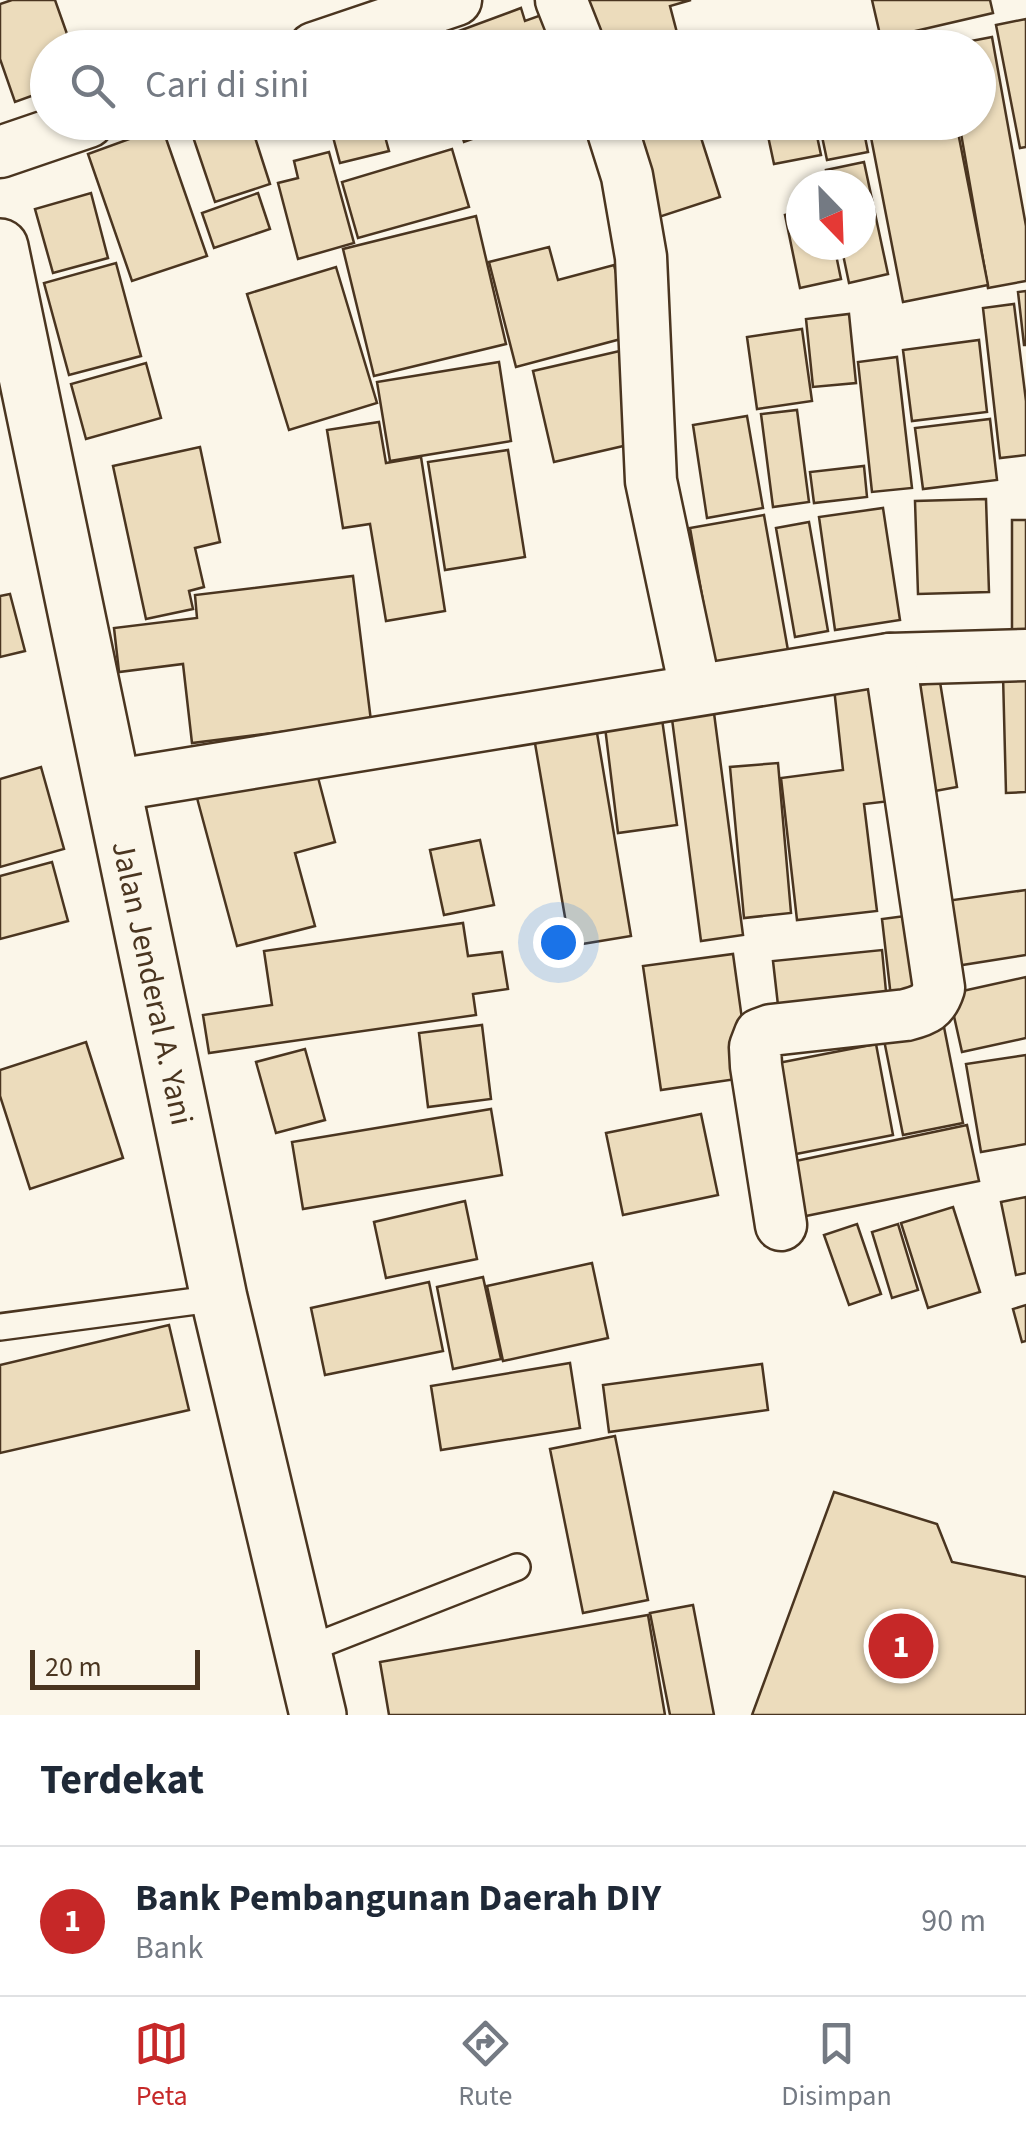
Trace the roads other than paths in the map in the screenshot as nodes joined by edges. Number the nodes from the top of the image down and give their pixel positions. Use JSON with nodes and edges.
{"nodes":[{"id":1,"x":456,"y":0,"type":"edge"},
{"id":2,"x":562,"y":0,"type":"edge"},
{"id":3,"x":367,"y":30,"type":"edge"},
{"id":4,"x":573,"y":30,"type":"edge"},
{"id":5,"x":35,"y":140,"type":"edge"},
{"id":6,"x":615,"y":140,"type":"edge"},
{"id":7,"x":0,"y":152,"type":"edge"},
{"id":8,"x":0,"y":247,"type":"edge"},
{"id":9,"x":1026,"y":655,"type":"edge"},
{"id":10,"x":890,"y":659,"type":"junction"},
{"id":11,"x":695,"y":688,"type":"junction"},
{"id":12,"x":111,"y":786,"type":"junction"},
{"id":13,"x":781,"y":1225,"type":"dead end"},
{"id":14,"x":219,"y":1298,"type":"junction"},
{"id":15,"x":0,"y":1327,"type":"edge"},
{"id":16,"x":517,"y":1567,"type":"dead end"},
{"id":17,"x":303,"y":1650,"type":"junction"},
{"id":18,"x":318,"y":1715,"type":"edge"}],
"edges":[{"from":1,"to":3,"type":"street"},
{"from":2,"to":4,"type":"street"},
{"from":5,"to":7,"type":"street"},
{"from":6,"to":11,"type":"street"},
{"from":8,"to":12,"type":"street","name":"Jalan Jenderal A. Yani"},
{"from":9,"to":10,"type":"street"},
{"from":10,"to":11,"type":"street"},
{"from":10,"to":13,"type":"street"},
{"from":11,"to":12,"type":"street"},
{"from":12,"to":14,"type":"street","name":"Jalan Jenderal A. Yani"},
{"from":14,"to":15,"type":"lane"},
{"from":14,"to":17,"type":"street","name":"Jalan Jenderal A. Yani"},
{"from":16,"to":17,"type":"lane"},
{"from":17,"to":18,"type":"street","name":"Jalan Jenderal A. Yani"}]}
